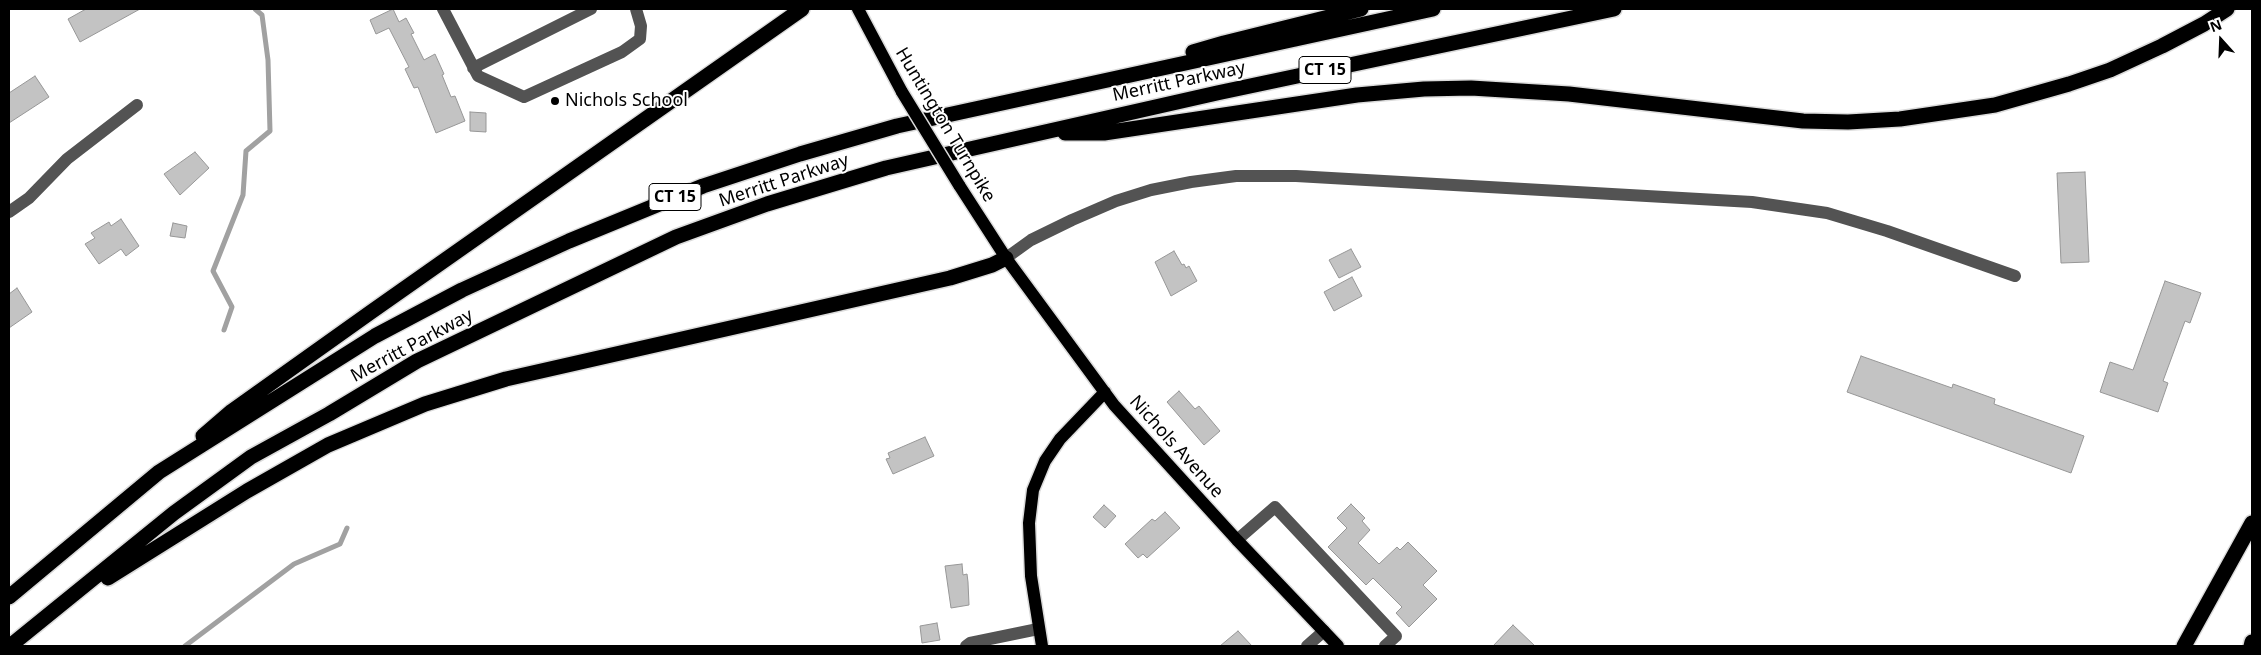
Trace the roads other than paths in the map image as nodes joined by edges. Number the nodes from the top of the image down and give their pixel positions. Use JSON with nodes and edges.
{"nodes":[{"id":1,"x":443,"y":9,"type":"edge"},
{"id":2,"x":591,"y":9,"type":"edge"},
{"id":3,"x":636,"y":9,"type":"edge"},
{"id":4,"x":802,"y":9,"type":"edge"},
{"id":5,"x":858,"y":9,"type":"edge"},
{"id":6,"x":1361,"y":9,"type":"edge"},
{"id":7,"x":1433,"y":9,"type":"edge"},
{"id":8,"x":1614,"y":9,"type":"edge"},
{"id":9,"x":2227,"y":9,"type":"edge"},
{"id":10,"x":475,"y":72,"type":"junction"},
{"id":11,"x":1105,"y":80,"type":"junction"},
{"id":12,"x":137,"y":105,"type":"dead end"},
{"id":13,"x":1036,"y":133,"type":"junction"},
{"id":14,"x":9,"y":212,"type":"edge"},
{"id":15,"x":1006,"y":258,"type":"junction"},
{"id":16,"x":2015,"y":276,"type":"dead end"},
{"id":17,"x":1105,"y":392,"type":"junction"},
{"id":18,"x":159,"y":472,"type":"junction"},
{"id":19,"x":2252,"y":523,"type":"edge"},
{"id":20,"x":1237,"y":540,"type":"junction"},
{"id":21,"x":9,"y":597,"type":"edge"},
{"id":22,"x":58,"y":609,"type":"junction"},
{"id":23,"x":1038,"y":629,"type":"junction"},
{"id":24,"x":1324,"y":631,"type":"junction"},
{"id":25,"x":2252,"y":642,"type":"edge"},
{"id":26,"x":10,"y":646,"type":"edge"},
{"id":27,"x":966,"y":646,"type":"edge"},
{"id":28,"x":1042,"y":646,"type":"edge"},
{"id":29,"x":1307,"y":646,"type":"edge"},
{"id":30,"x":1338,"y":646,"type":"edge"},
{"id":31,"x":1385,"y":646,"type":"edge"},
{"id":32,"x":2184,"y":646,"type":"edge"},
{"id":33,"x":2251,"y":646,"type":"edge"}],
"edges":[{"from":1,"to":10,"type":"street"},
{"from":2,"to":10,"type":"street"},
{"from":3,"to":10,"type":"street"},
{"from":4,"to":18,"type":"highway"},
{"from":5,"to":15,"type":"main road","name":"Huntington Turnpike","bridge":true},
{"from":6,"to":11,"type":"highway"},
{"from":7,"to":11,"type":"highway","name":"Merritt Parkway","number":"CT 15"},
{"from":8,"to":13,"type":"highway","name":"Merritt Parkway","number":"CT 15"},
{"from":9,"to":13,"type":"highway"},
{"from":11,"to":18,"type":"highway","name":"Merritt Parkway","number":"CT 15"},
{"from":12,"to":14,"type":"street"},
{"from":13,"to":22,"type":"highway","name":"Merritt Parkway","number":"CT 15"},
{"from":15,"to":16,"type":"street"},
{"from":15,"to":17,"type":"main road","name":"Nichols Avenue"},
{"from":15,"to":22,"type":"highway"},
{"from":17,"to":20,"type":"main road","name":"Nichols Avenue"},
{"from":17,"to":23,"type":"main road"},
{"from":18,"to":21,"type":"highway","name":"Merritt Parkway","number":"CT 15"},
{"from":19,"to":32,"type":"highway"},
{"from":20,"to":24,"type":"main road","name":"Nichols Avenue"},
{"from":20,"to":31,"type":"street"},
{"from":22,"to":26,"type":"highway","name":"Merritt Parkway","number":"CT 15"},
{"from":23,"to":27,"type":"street"},
{"from":23,"to":28,"type":"main road"},
{"from":24,"to":29,"type":"street"},
{"from":24,"to":30,"type":"main road","name":"Nichols Avenue"},
{"from":25,"to":33,"type":"highway"}]}
